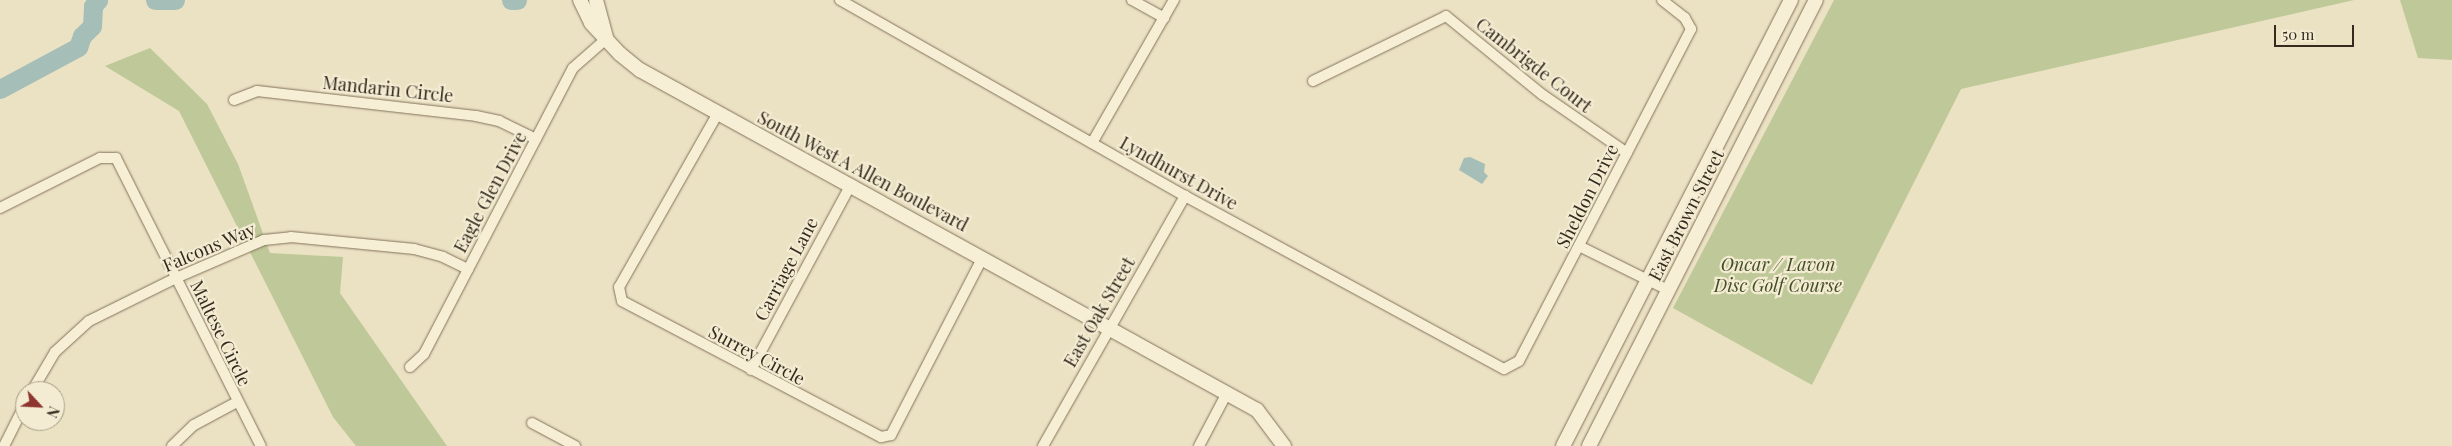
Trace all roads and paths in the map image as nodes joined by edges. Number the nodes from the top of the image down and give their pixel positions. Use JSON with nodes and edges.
{"nodes":[{"id":1,"x":580,"y":0,"type":"edge"},
{"id":2,"x":596,"y":0,"type":"edge"},
{"id":3,"x":840,"y":0,"type":"edge"},
{"id":4,"x":1132,"y":0,"type":"edge"},
{"id":5,"x":1174,"y":0,"type":"edge"},
{"id":6,"x":1662,"y":0,"type":"edge"},
{"id":7,"x":1791,"y":0,"type":"edge"},
{"id":8,"x":1816,"y":0,"type":"edge"},
{"id":9,"x":1164,"y":18,"type":"junction"},
{"id":10,"x":606,"y":39,"type":"junction"},
{"id":11,"x":1313,"y":81,"type":"dead end"},
{"id":12,"x":234,"y":100,"type":"dead end"},
{"id":13,"x":718,"y":113,"type":"junction"},
{"id":14,"x":536,"y":139,"type":"junction"},
{"id":15,"x":1092,"y":142,"type":"junction"},
{"id":16,"x":1627,"y":153,"type":"junction"},
{"id":17,"x":851,"y":184,"type":"junction"},
{"id":18,"x":1185,"y":196,"type":"junction"},
{"id":19,"x":0,"y":208,"type":"edge"},
{"id":20,"x":1579,"y":246,"type":"junction"},
{"id":21,"x":983,"y":257,"type":"junction"},
{"id":22,"x":468,"y":269,"type":"junction"},
{"id":23,"x":176,"y":278,"type":"junction"},
{"id":24,"x":1648,"y":280,"type":"junction"},
{"id":25,"x":1668,"y":290,"type":"junction"},
{"id":26,"x":1109,"y":327,"type":"junction"},
{"id":27,"x":410,"y":366,"type":"dead end"},
{"id":28,"x":751,"y":370,"type":"junction"},
{"id":29,"x":1504,"y":370,"type":"joint"},
{"id":30,"x":38,"y":381,"type":"edge"},
{"id":31,"x":1227,"y":393,"type":"junction"},
{"id":32,"x":237,"y":402,"type":"junction"},
{"id":33,"x":532,"y":423,"type":"dead end"},
{"id":34,"x":15,"y":424,"type":"edge"},
{"id":35,"x":4,"y":446,"type":"edge"},
{"id":36,"x":172,"y":446,"type":"edge"},
{"id":37,"x":261,"y":446,"type":"edge"},
{"id":38,"x":574,"y":446,"type":"edge"},
{"id":39,"x":1043,"y":446,"type":"edge"},
{"id":40,"x":1199,"y":446,"type":"edge"},
{"id":41,"x":1284,"y":446,"type":"edge"},
{"id":42,"x":1564,"y":446,"type":"edge"},
{"id":43,"x":1589,"y":446,"type":"edge"}],
"edges":[{"from":1,"to":10,"type":"main road","name":"South West A Allen Boulevard"},
{"from":2,"to":10,"type":"main road"},
{"from":3,"to":15,"type":"street","name":"Lyndhurst Drive"},
{"from":4,"to":9,"type":"street"},
{"from":5,"to":9,"type":"street"},
{"from":6,"to":16,"type":"street","name":"Sheldon Drive"},
{"from":7,"to":24,"type":"main road","name":"East Brown Street"},
{"from":8,"to":25,"type":"main road","name":"East Brown Street"},
{"from":9,"to":15,"type":"street"},
{"from":10,"to":13,"type":"main road","name":"South West A Allen Boulevard"},
{"from":10,"to":14,"type":"street","name":"Eagle Glen Drive"},
{"from":11,"to":16,"type":"street","name":"Cambrigde Court"},
{"from":12,"to":14,"type":"street","name":"Mandarin Circle"},
{"from":13,"to":17,"type":"main road","name":"South West A Allen Boulevard"},
{"from":13,"to":28,"type":"street","name":"Surrey Circle"},
{"from":14,"to":22,"type":"street","name":"Eagle Glen Drive"},
{"from":15,"to":18,"type":"street","name":"Lyndhurst Drive"},
{"from":16,"to":20,"type":"street","name":"Sheldon Drive"},
{"from":17,"to":21,"type":"main road","name":"South West A Allen Boulevard"},
{"from":17,"to":28,"type":"street","name":"Carriage Lane"},
{"from":18,"to":26,"type":"street","name":"East Oak Street"},
{"from":18,"to":29,"type":"street","name":"Lyndhurst Drive"},
{"from":19,"to":23,"type":"street","name":"Maltese Circle"},
{"from":20,"to":24,"type":"street"},
{"from":20,"to":29,"type":"street","name":"Sheldon Drive"},
{"from":21,"to":26,"type":"main road","name":"South West A Allen Boulevard"},
{"from":21,"to":28,"type":"street","name":"Surrey Circle"},
{"from":22,"to":23,"type":"street","name":"Falcons Way"},
{"from":22,"to":27,"type":"street","name":"Eagle Glen Drive"},
{"from":23,"to":30,"type":"street","name":"Falcons Way"},
{"from":23,"to":32,"type":"street","name":"Maltese Circle"},
{"from":24,"to":25,"type":"street"},
{"from":24,"to":42,"type":"main road","name":"East Brown Street"},
{"from":25,"to":43,"type":"main road","name":"East Brown Street"},
{"from":26,"to":31,"type":"main road","name":"South West A Allen Boulevard"},
{"from":26,"to":39,"type":"street","name":"East Oak Street"},
{"from":31,"to":40,"type":"street"},
{"from":31,"to":41,"type":"main road","name":"South West A Allen Boulevard"},
{"from":32,"to":36,"type":"street"},
{"from":32,"to":37,"type":"street","name":"Maltese Circle"},
{"from":33,"to":38,"type":"street"},
{"from":34,"to":35,"type":"street"}]}
